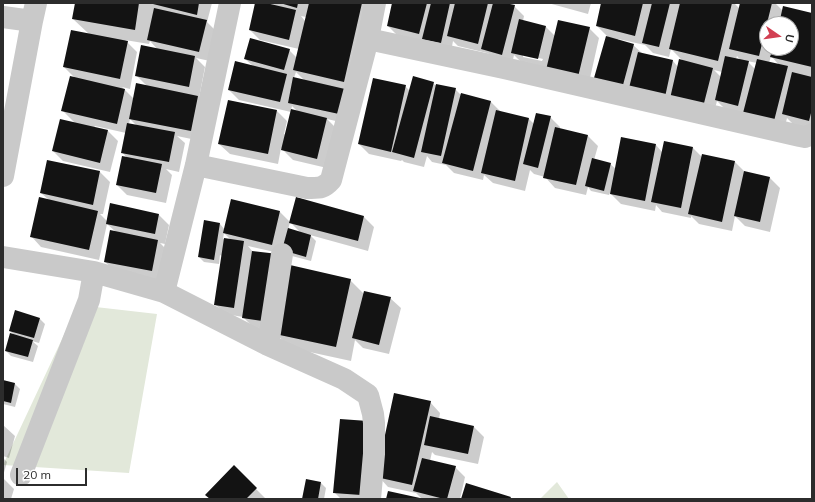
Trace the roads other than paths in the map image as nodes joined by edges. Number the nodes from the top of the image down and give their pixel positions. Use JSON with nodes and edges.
{"nodes":[{"id":1,"x":230,"y":3,"type":"edge"},
{"id":2,"x":375,"y":3,"type":"edge"},
{"id":3,"x":34,"y":12,"type":"edge"},
{"id":4,"x":3,"y":17,"type":"edge"},
{"id":5,"x":368,"y":39,"type":"junction"},
{"id":6,"x":812,"y":134,"type":"edge"},
{"id":7,"x":196,"y":165,"type":"junction"},
{"id":8,"x":3,"y":176,"type":"edge"},
{"id":9,"x":282,"y":254,"type":"dead end"},
{"id":10,"x":3,"y":257,"type":"edge"},
{"id":11,"x":94,"y":272,"type":"junction"},
{"id":12,"x":164,"y":292,"type":"junction"},
{"id":13,"x":268,"y":345,"type":"junction"},
{"id":14,"x":21,"y":475,"type":"dead end"},
{"id":15,"x":370,"y":499,"type":"edge"}],
"edges":[{"from":1,"to":7,"type":"street"},
{"from":2,"to":5,"type":"street"},
{"from":3,"to":4,"type":"street"},
{"from":3,"to":8,"type":"street"},
{"from":5,"to":6,"type":"street"},
{"from":5,"to":7,"type":"street"},
{"from":7,"to":12,"type":"street"},
{"from":9,"to":13,"type":"street"},
{"from":10,"to":11,"type":"street"},
{"from":11,"to":12,"type":"street"},
{"from":11,"to":14,"type":"street"},
{"from":12,"to":13,"type":"street"},
{"from":13,"to":15,"type":"street"}]}
